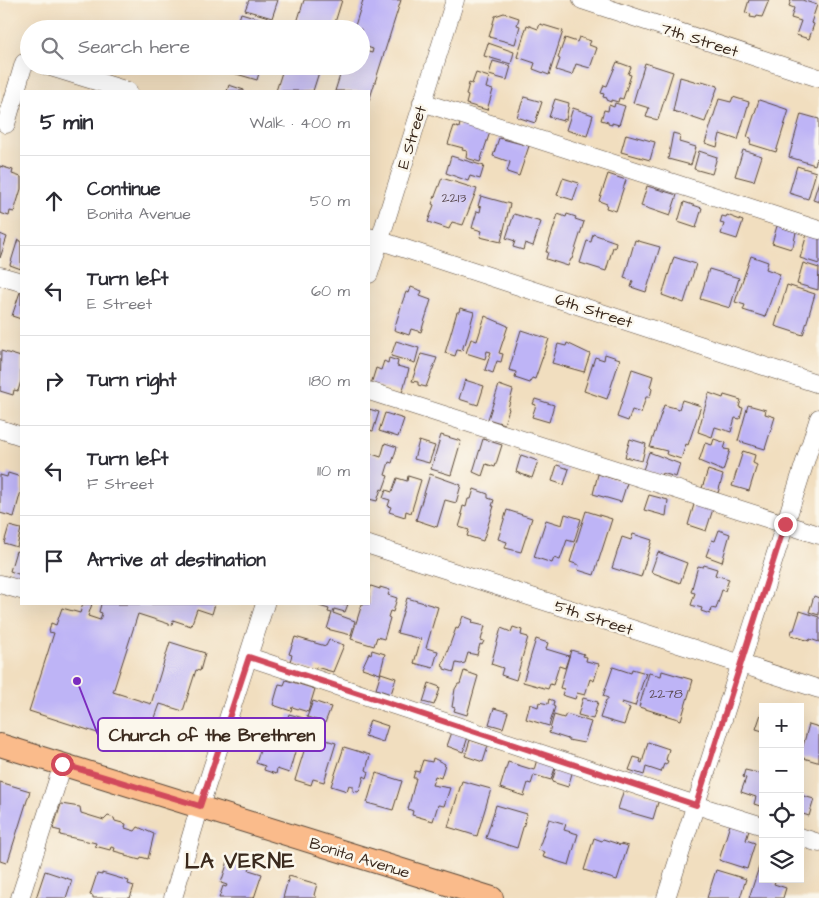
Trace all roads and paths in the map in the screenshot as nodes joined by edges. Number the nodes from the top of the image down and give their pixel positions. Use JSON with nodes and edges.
{"nodes":[{"id":1,"x":455,"y":0,"type":"edge"},
{"id":2,"x":582,"y":0,"type":"edge"},
{"id":3,"x":21,"y":75,"type":"edge"},
{"id":4,"x":76,"y":75,"type":"edge"},
{"id":5,"x":819,"y":78,"type":"edge"},
{"id":6,"x":125,"y":90,"type":"edge"},
{"id":7,"x":422,"y":102,"type":"junction"},
{"id":8,"x":9,"y":125,"type":"edge"},
{"id":9,"x":819,"y":230,"type":"edge"},
{"id":10,"x":374,"y":238,"type":"edge"},
{"id":11,"x":370,"y":267,"type":"edge"},
{"id":12,"x":0,"y":276,"type":"edge"},
{"id":13,"x":20,"y":282,"type":"edge"},
{"id":14,"x":819,"y":384,"type":"edge"},
{"id":15,"x":370,"y":391,"type":"edge"},
{"id":16,"x":819,"y":418,"type":"edge"},
{"id":17,"x":0,"y":429,"type":"edge"},
{"id":18,"x":20,"y":436,"type":"edge"},
{"id":19,"x":785,"y":524,"type":"junction"},
{"id":20,"x":819,"y":535,"type":"edge"},
{"id":21,"x":370,"y":545,"type":"edge"},
{"id":22,"x":0,"y":584,"type":"edge"},
{"id":23,"x":20,"y":590,"type":"edge"},
{"id":24,"x":265,"y":605,"type":"edge"},
{"id":25,"x":249,"y":657,"type":"junction"},
{"id":26,"x":740,"y":664,"type":"junction"},
{"id":27,"x":819,"y":689,"type":"edge"},
{"id":28,"x":0,"y":745,"type":"edge"},
{"id":29,"x":62,"y":764,"type":"junction"},
{"id":30,"x":696,"y":805,"type":"junction"},
{"id":31,"x":200,"y":806,"type":"junction"},
{"id":32,"x":759,"y":825,"type":"edge"},
{"id":33,"x":803,"y":838,"type":"edge"},
{"id":34,"x":819,"y":843,"type":"edge"},
{"id":35,"x":20,"y":898,"type":"edge"},
{"id":36,"x":173,"y":898,"type":"edge"},
{"id":37,"x":492,"y":898,"type":"edge"},
{"id":38,"x":666,"y":898,"type":"edge"}],
"edges":[{"from":1,"to":7,"type":"street","name":"E Street"},
{"from":2,"to":5,"type":"street","name":"7th Street"},
{"from":3,"to":8,"type":"street"},
{"from":4,"to":6,"type":"street"},
{"from":7,"to":9,"type":"street"},
{"from":7,"to":10,"type":"street","name":"E Street"},
{"from":10,"to":11,"type":"street","name":"E Street"},
{"from":10,"to":14,"type":"street","name":"6th Street"},
{"from":12,"to":13,"type":"street"},
{"from":15,"to":19,"type":"street"},
{"from":16,"to":19,"type":"street"},
{"from":17,"to":18,"type":"street"},
{"from":19,"to":20,"type":"street"},
{"from":19,"to":26,"type":"street"},
{"from":21,"to":26,"type":"street","name":"5th Street"},
{"from":22,"to":23,"type":"street"},
{"from":24,"to":25,"type":"street"},
{"from":25,"to":30,"type":"street"},
{"from":25,"to":31,"type":"street"},
{"from":26,"to":27,"type":"street","name":"5th Street"},
{"from":26,"to":30,"type":"street"},
{"from":28,"to":29,"type":"main road","name":"Bonita Avenue"},
{"from":29,"to":31,"type":"main road","name":"Bonita Avenue"},
{"from":29,"to":35,"type":"street"},
{"from":30,"to":32,"type":"street"},
{"from":30,"to":38,"type":"street"},
{"from":31,"to":36,"type":"street"},
{"from":31,"to":37,"type":"main road","name":"Bonita Avenue"},
{"from":33,"to":34,"type":"street"}]}
